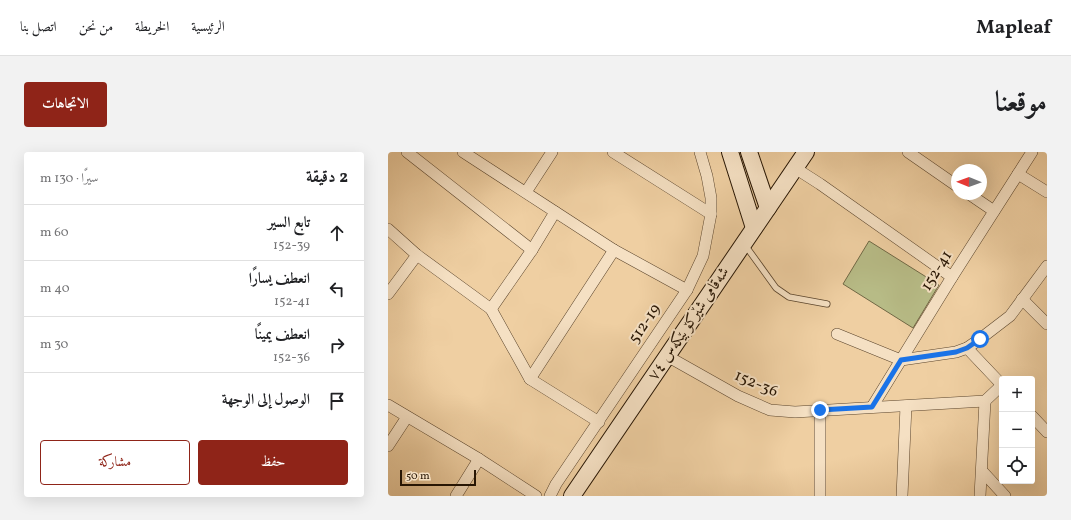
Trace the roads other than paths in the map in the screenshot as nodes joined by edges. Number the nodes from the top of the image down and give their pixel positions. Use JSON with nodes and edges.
{"nodes":[{"id":1,"x":407,"y":152,"type":"edge"},
{"id":2,"x":463,"y":152,"type":"edge"},
{"id":3,"x":552,"y":152,"type":"edge"},
{"id":4,"x":613,"y":152,"type":"edge"},
{"id":5,"x":700,"y":152,"type":"edge"},
{"id":6,"x":730,"y":152,"type":"edge"},
{"id":7,"x":749,"y":152,"type":"edge"},
{"id":8,"x":806,"y":152,"type":"edge"},
{"id":9,"x":908,"y":152,"type":"edge"},
{"id":10,"x":1032,"y":152,"type":"edge"},
{"id":11,"x":795,"y":168,"type":"junction"},
{"id":12,"x":1018,"y":174,"type":"junction"},
{"id":13,"x":951,"y":182,"type":"edge"},
{"id":14,"x":526,"y":192,"type":"junction"},
{"id":15,"x":1047,"y":192,"type":"edge"},
{"id":16,"x":978,"y":200,"type":"edge"},
{"id":17,"x":768,"y":208,"type":"junction"},
{"id":18,"x":994,"y":211,"type":"junction"},
{"id":19,"x":555,"y":212,"type":"junction"},
{"id":20,"x":711,"y":214,"type":"junction"},
{"id":21,"x":754,"y":228,"type":"junction"},
{"id":22,"x":388,"y":229,"type":"edge"},
{"id":23,"x":744,"y":243,"type":"junction"},
{"id":24,"x":532,"y":250,"type":"junction"},
{"id":25,"x":614,"y":250,"type":"junction"},
{"id":26,"x":417,"y":255,"type":"junction"},
{"id":27,"x":1047,"y":266,"type":"edge"},
{"id":28,"x":952,"y":277,"type":"junction"},
{"id":29,"x":687,"y":290,"type":"junction"},
{"id":30,"x":388,"y":294,"type":"edge"},
{"id":31,"x":1022,"y":299,"type":"junction"},
{"id":32,"x":827,"y":304,"type":"dead end"},
{"id":33,"x":491,"y":309,"type":"junction"},
{"id":34,"x":1047,"y":324,"type":"edge"},
{"id":35,"x":837,"y":334,"type":"dead end"},
{"id":36,"x":967,"y":348,"type":"junction"},
{"id":37,"x":667,"y":356,"type":"junction"},
{"id":38,"x":901,"y":360,"type":"junction"},
{"id":39,"x":530,"y":379,"type":"junction"},
{"id":40,"x":999,"y":382,"type":"edge"},
{"id":41,"x":999,"y":388,"type":"edge"},
{"id":42,"x":985,"y":401,"type":"junction"},
{"id":43,"x":388,"y":405,"type":"edge"},
{"id":44,"x":906,"y":406,"type":"junction"},
{"id":45,"x":872,"y":407,"type":"junction"},
{"id":46,"x":820,"y":410,"type":"junction"},
{"id":47,"x":407,"y":417,"type":"junction"},
{"id":48,"x":1035,"y":419,"type":"edge"},
{"id":49,"x":598,"y":422,"type":"junction"},
{"id":50,"x":1047,"y":432,"type":"edge"},
{"id":51,"x":388,"y":446,"type":"edge"},
{"id":52,"x":479,"y":459,"type":"junction"},
{"id":53,"x":982,"y":471,"type":"junction"},
{"id":54,"x":456,"y":496,"type":"edge"},
{"id":55,"x":536,"y":496,"type":"edge"},
{"id":56,"x":550,"y":496,"type":"edge"},
{"id":57,"x":572,"y":496,"type":"edge"},
{"id":58,"x":820,"y":496,"type":"edge"},
{"id":59,"x":902,"y":496,"type":"edge"},
{"id":60,"x":980,"y":496,"type":"edge"},
{"id":61,"x":1004,"y":496,"type":"edge"}],
"edges":[{"from":1,"to":24,"type":"street"},
{"from":2,"to":14,"type":"street"},
{"from":3,"to":14,"type":"street"},
{"from":4,"to":20,"type":"street"},
{"from":5,"to":20,"type":"street","name":"512-19"},
{"from":6,"to":21,"type":"main road"},
{"from":7,"to":17,"type":"main road"},
{"from":8,"to":11,"type":"main road","name":"شەقامی شێرکۆ بێکەس ٧٤"},
{"from":9,"to":13,"type":"street"},
{"from":10,"to":12,"type":"street","name":"152-41"},
{"from":11,"to":17,"type":"main road","name":"شەقامی شێرکۆ بێکەس ٧٤"},
{"from":11,"to":28,"type":"street"},
{"from":12,"to":15,"type":"street"},
{"from":12,"to":18,"type":"street","name":"152-41"},
{"from":14,"to":19,"type":"street"},
{"from":16,"to":18,"type":"street"},
{"from":17,"to":21,"type":"main road","name":"شەقامی شێرکۆ بێکەس ٧٤"},
{"from":18,"to":28,"type":"street","name":"152-41"},
{"from":19,"to":24,"type":"street"},
{"from":19,"to":25,"type":"street"},
{"from":20,"to":29,"type":"street","name":"512-19"},
{"from":21,"to":23,"type":"main road","name":"شەقامی شێرکۆ بێکەس ٧٤"},
{"from":22,"to":26,"type":"street"},
{"from":23,"to":32,"type":"lane"},
{"from":23,"to":37,"type":"main road","name":"شەقامی شێرکۆ بێکەس ٧٤"},
{"from":24,"to":33,"type":"street"},
{"from":25,"to":29,"type":"street"},
{"from":25,"to":39,"type":"street"},
{"from":26,"to":30,"type":"street"},
{"from":26,"to":33,"type":"street"},
{"from":27,"to":31,"type":"street"},
{"from":28,"to":38,"type":"street","name":"152-41"},
{"from":29,"to":49,"type":"street","name":"512-19"},
{"from":31,"to":34,"type":"street"},
{"from":31,"to":36,"type":"street"},
{"from":33,"to":39,"type":"street"},
{"from":35,"to":38,"type":"street"},
{"from":36,"to":38,"type":"street"},
{"from":36,"to":40,"type":"street"},
{"from":37,"to":46,"type":"street","name":"152-36"},
{"from":37,"to":57,"type":"main road","name":"شەقامی شێرکۆ بێکەس ٧٤"},
{"from":38,"to":45,"type":"street","name":"152-41"},
{"from":39,"to":49,"type":"street"},
{"from":41,"to":42,"type":"street"},
{"from":42,"to":44,"type":"street","name":"152-36"},
{"from":42,"to":53,"type":"street"},
{"from":43,"to":47,"type":"street"},
{"from":44,"to":45,"type":"street","name":"152-36"},
{"from":44,"to":59,"type":"street"},
{"from":45,"to":46,"type":"street","name":"152-36"},
{"from":46,"to":58,"type":"street"},
{"from":47,"to":51,"type":"street"},
{"from":47,"to":52,"type":"street"},
{"from":48,"to":50,"type":"street"},
{"from":49,"to":56,"type":"street","name":"512-19"},
{"from":52,"to":54,"type":"street"},
{"from":52,"to":55,"type":"street"},
{"from":53,"to":60,"type":"street"},
{"from":53,"to":61,"type":"street"}]}
